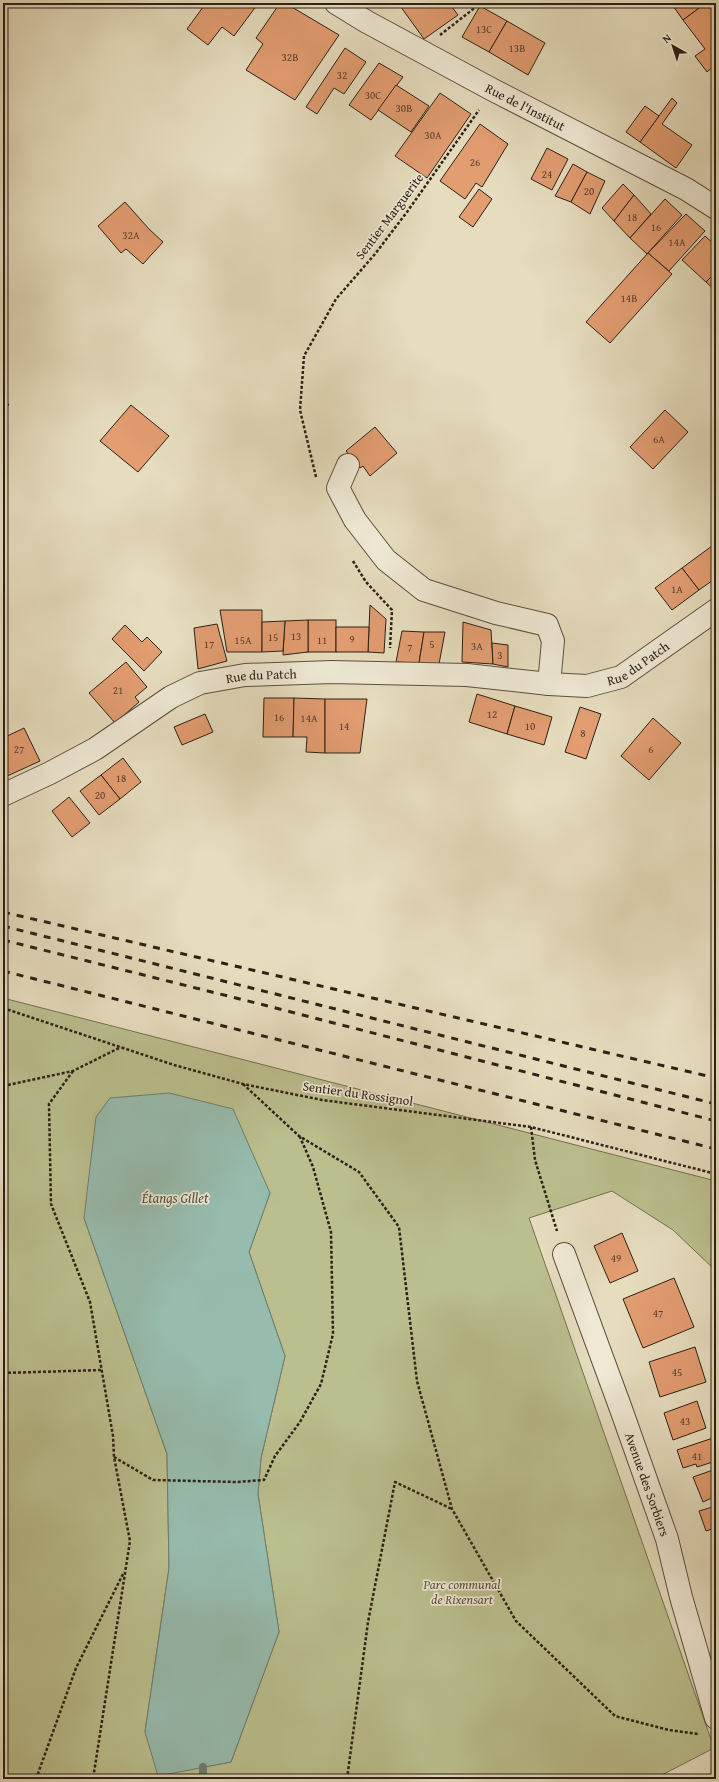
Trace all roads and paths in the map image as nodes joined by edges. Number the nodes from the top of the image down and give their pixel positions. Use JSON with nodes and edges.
{"nodes":[{"id":1,"x":336,"y":3,"type":"edge"},
{"id":2,"x":481,"y":3,"type":"edge"},
{"id":3,"x":421,"y":50,"type":"junction"},
{"id":4,"x":493,"y":90,"type":"junction"},
{"id":5,"x":716,"y":208,"type":"edge"},
{"id":6,"x":304,"y":356,"type":"dead end"},
{"id":7,"x":348,"y":465,"type":"dead end"},
{"id":8,"x":716,"y":610,"type":"edge"},
{"id":9,"x":549,"y":684,"type":"junction"},
{"id":10,"x":3,"y":795,"type":"edge"},
{"id":11,"x":3,"y":1008,"type":"edge"},
{"id":12,"x":121,"y":1047,"type":"junction"},
{"id":13,"x":73,"y":1071,"type":"junction"},
{"id":14,"x":243,"y":1084,"type":"junction"},
{"id":15,"x":3,"y":1086,"type":"edge"},
{"id":16,"x":531,"y":1127,"type":"junction"},
{"id":17,"x":299,"y":1136,"type":"junction"},
{"id":18,"x":716,"y":1174,"type":"edge"},
{"id":19,"x":564,"y":1254,"type":"joint"},
{"id":20,"x":102,"y":1370,"type":"junction"},
{"id":21,"x":3,"y":1373,"type":"edge"},
{"id":22,"x":114,"y":1457,"type":"junction"},
{"id":23,"x":452,"y":1509,"type":"junction"},
{"id":24,"x":125,"y":1570,"type":"junction"},
{"id":25,"x":716,"y":1718,"type":"edge"},
{"id":26,"x":700,"y":1734,"type":"dead end"},
{"id":27,"x":36,"y":1779,"type":"edge"},
{"id":28,"x":93,"y":1779,"type":"edge"},
{"id":29,"x":347,"y":1779,"type":"edge"}],
"edges":[{"from":1,"to":3,"type":"street","name":"Rue de l'Institut"},
{"from":2,"to":3,"type":"path"},
{"from":3,"to":4,"type":"street","name":"Rue de l'Institut"},
{"from":4,"to":5,"type":"street","name":"Rue de l'Institut"},
{"from":4,"to":6,"type":"path","name":"Sentier Marguerite"},
{"from":7,"to":9,"type":"street"},
{"from":8,"to":9,"type":"street","name":"Rue du Patch"},
{"from":9,"to":10,"type":"street","name":"Rue du Patch"},
{"from":11,"to":12,"type":"path","name":"Sentier du Rossignol"},
{"from":12,"to":13,"type":"path"},
{"from":12,"to":14,"type":"path","name":"Sentier du Rossignol"},
{"from":13,"to":15,"type":"path"},
{"from":13,"to":20,"type":"path"},
{"from":14,"to":16,"type":"path","name":"Sentier du Rossignol"},
{"from":14,"to":17,"type":"path"},
{"from":16,"to":18,"type":"path","name":"Sentier du Rossignol"},
{"from":16,"to":19,"type":"path"},
{"from":17,"to":22,"type":"path"},
{"from":17,"to":23,"type":"path"},
{"from":19,"to":25,"type":"street","name":"Avenue des Sorbiers"},
{"from":20,"to":21,"type":"path"},
{"from":20,"to":22,"type":"path"},
{"from":22,"to":24,"type":"path"},
{"from":23,"to":26,"type":"path"},
{"from":23,"to":29,"type":"path"},
{"from":24,"to":27,"type":"path"},
{"from":24,"to":28,"type":"path"}]}
